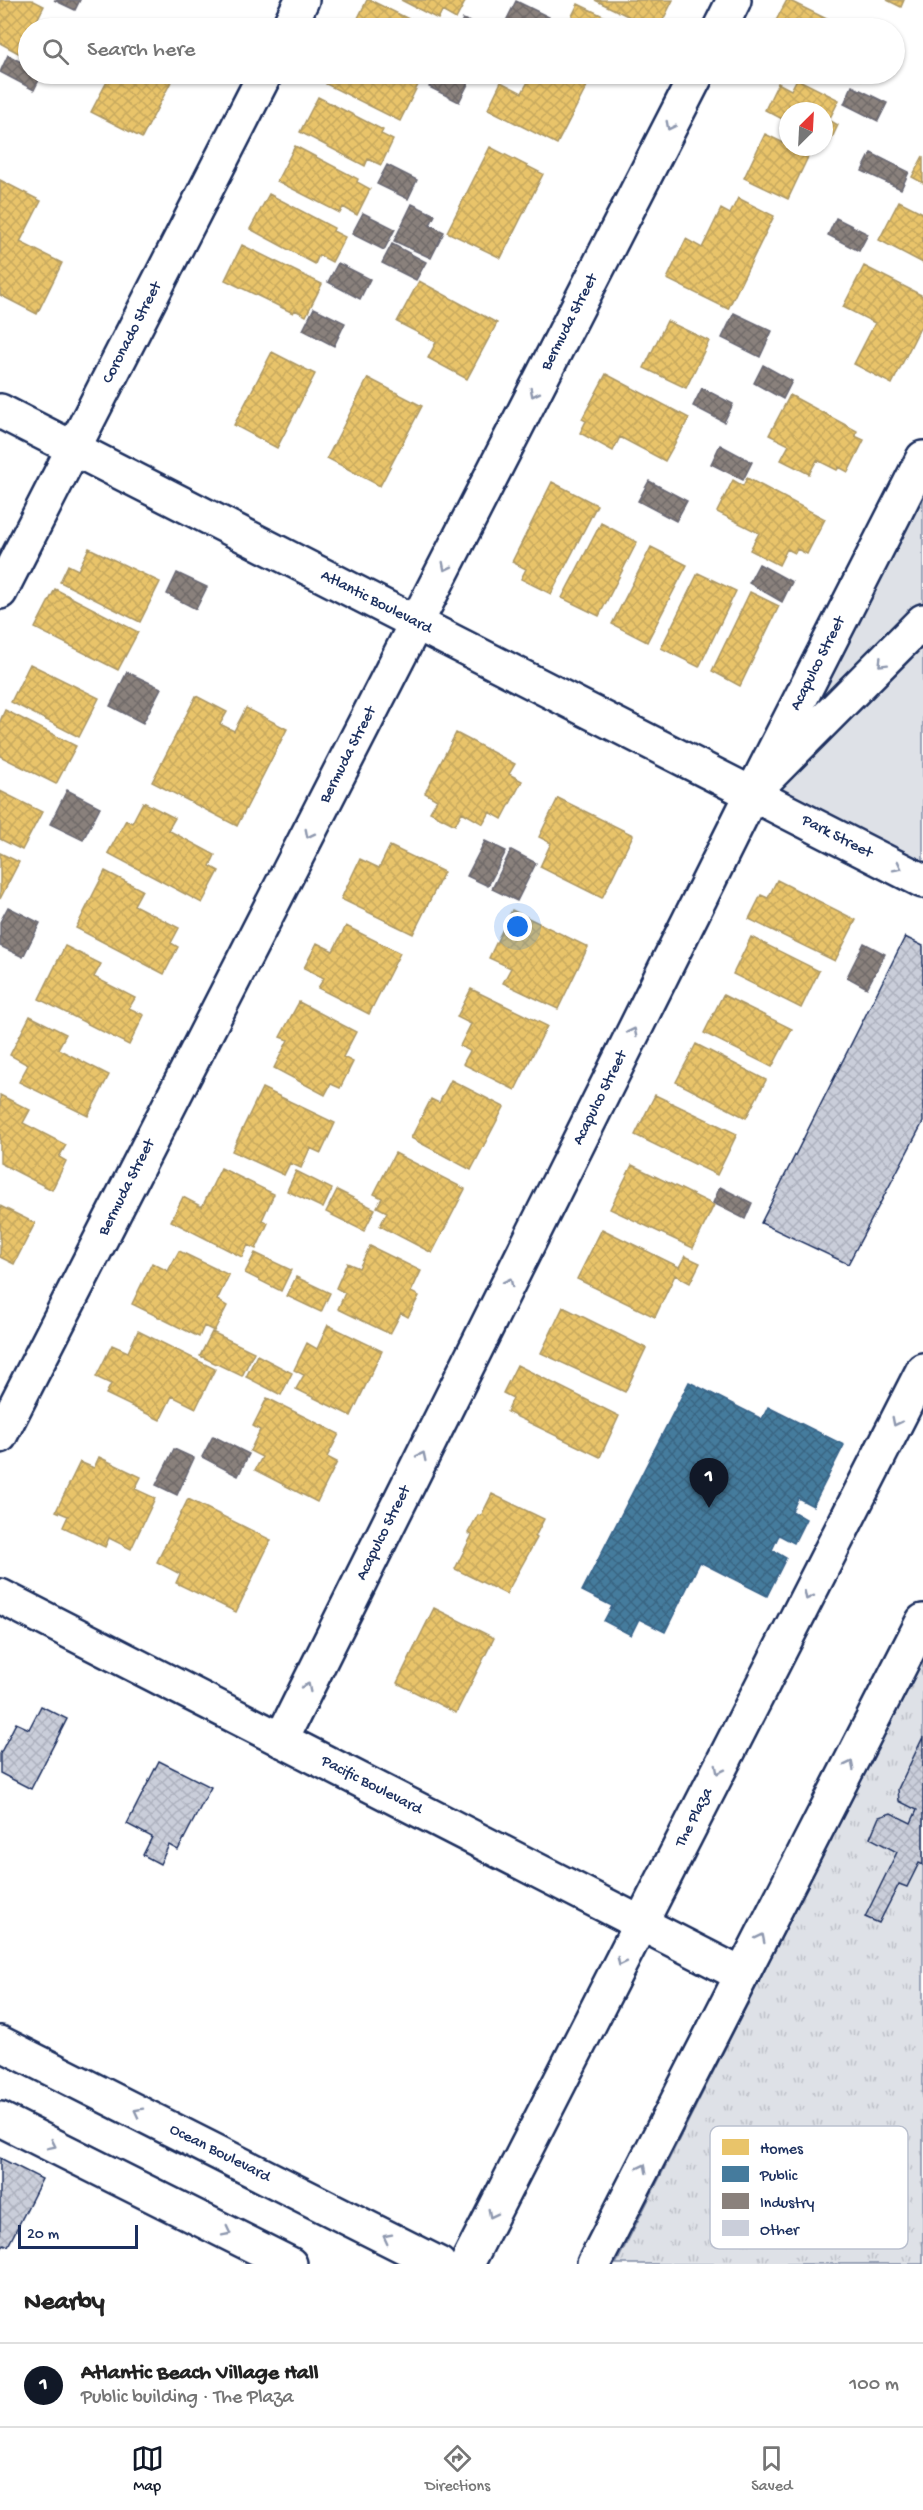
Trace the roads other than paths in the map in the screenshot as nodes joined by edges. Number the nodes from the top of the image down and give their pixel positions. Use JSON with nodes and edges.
{"nodes":[{"id":1,"x":302,"y":0,"type":"edge"},
{"id":2,"x":734,"y":0,"type":"edge"},
{"id":3,"x":293,"y":18,"type":"edge"},
{"id":4,"x":725,"y":18,"type":"edge"},
{"id":5,"x":260,"y":84,"type":"edge"},
{"id":6,"x":692,"y":84,"type":"edge"},
{"id":7,"x":0,"y":411,"type":"edge"},
{"id":8,"x":74,"y":448,"type":"junction"},
{"id":9,"x":923,"y":458,"type":"edge"},
{"id":10,"x":0,"y":592,"type":"edge"},
{"id":11,"x":923,"y":621,"type":"edge"},
{"id":12,"x":417,"y":623,"type":"junction"},
{"id":13,"x":753,"y":792,"type":"junction"},
{"id":14,"x":923,"y":880,"type":"edge"},
{"id":15,"x":923,"y":1370,"type":"edge"},
{"id":16,"x":0,"y":1436,"type":"edge"},
{"id":17,"x":0,"y":1596,"type":"edge"},
{"id":18,"x":923,"y":1621,"type":"edge"},
{"id":19,"x":281,"y":1740,"type":"junction"},
{"id":20,"x":640,"y":1923,"type":"junction"},
{"id":21,"x":742,"y":1975,"type":"junction"},
{"id":22,"x":0,"y":2043,"type":"edge"},
{"id":23,"x":0,"y":2119,"type":"edge"},
{"id":24,"x":290,"y":2264,"type":"edge"},
{"id":25,"x":439,"y":2264,"type":"edge"},
{"id":26,"x":467,"y":2264,"type":"edge"},
{"id":27,"x":594,"y":2264,"type":"edge"}],
"edges":[{"from":1,"to":3,"type":"main road"},
{"from":2,"to":4,"type":"main road"},
{"from":5,"to":8,"type":"main road","name":"Coronado Street"},
{"from":6,"to":12,"type":"main road","name":"Bermuda Street","one_way":true},
{"from":7,"to":8,"type":"main road","name":"Atlantic Boulevard"},
{"from":8,"to":10,"type":"main road","name":"Coronado Street"},
{"from":8,"to":12,"type":"main road","name":"Atlantic Boulevard"},
{"from":9,"to":13,"type":"main road","name":"Acapulco Street"},
{"from":11,"to":13,"type":"main road","one_way":true},
{"from":12,"to":13,"type":"main road","name":"Atlantic Boulevard"},
{"from":12,"to":16,"type":"main road","name":"Bermuda Street","one_way":true},
{"from":13,"to":14,"type":"main road","name":"Park Street","one_way":true},
{"from":19,"to":13,"type":"main road","name":"Acapulco Street","one_way":true},
{"from":15,"to":20,"type":"main road","name":"The Plaza","one_way":true},
{"from":17,"to":19,"type":"main road","name":"Pacific Boulevard"},
{"from":21,"to":18,"type":"main road","one_way":true},
{"from":19,"to":20,"type":"main road","name":"Pacific Boulevard"},
{"from":20,"to":21,"type":"main road","name":"Pacific Boulevard"},
{"from":20,"to":26,"type":"main road","name":"The Plaza","one_way":true},
{"from":27,"to":21,"type":"main road","one_way":true},
{"from":25,"to":22,"type":"main road","name":"Ocean Boulevard","one_way":true},
{"from":23,"to":24,"type":"main road","one_way":true}]}
